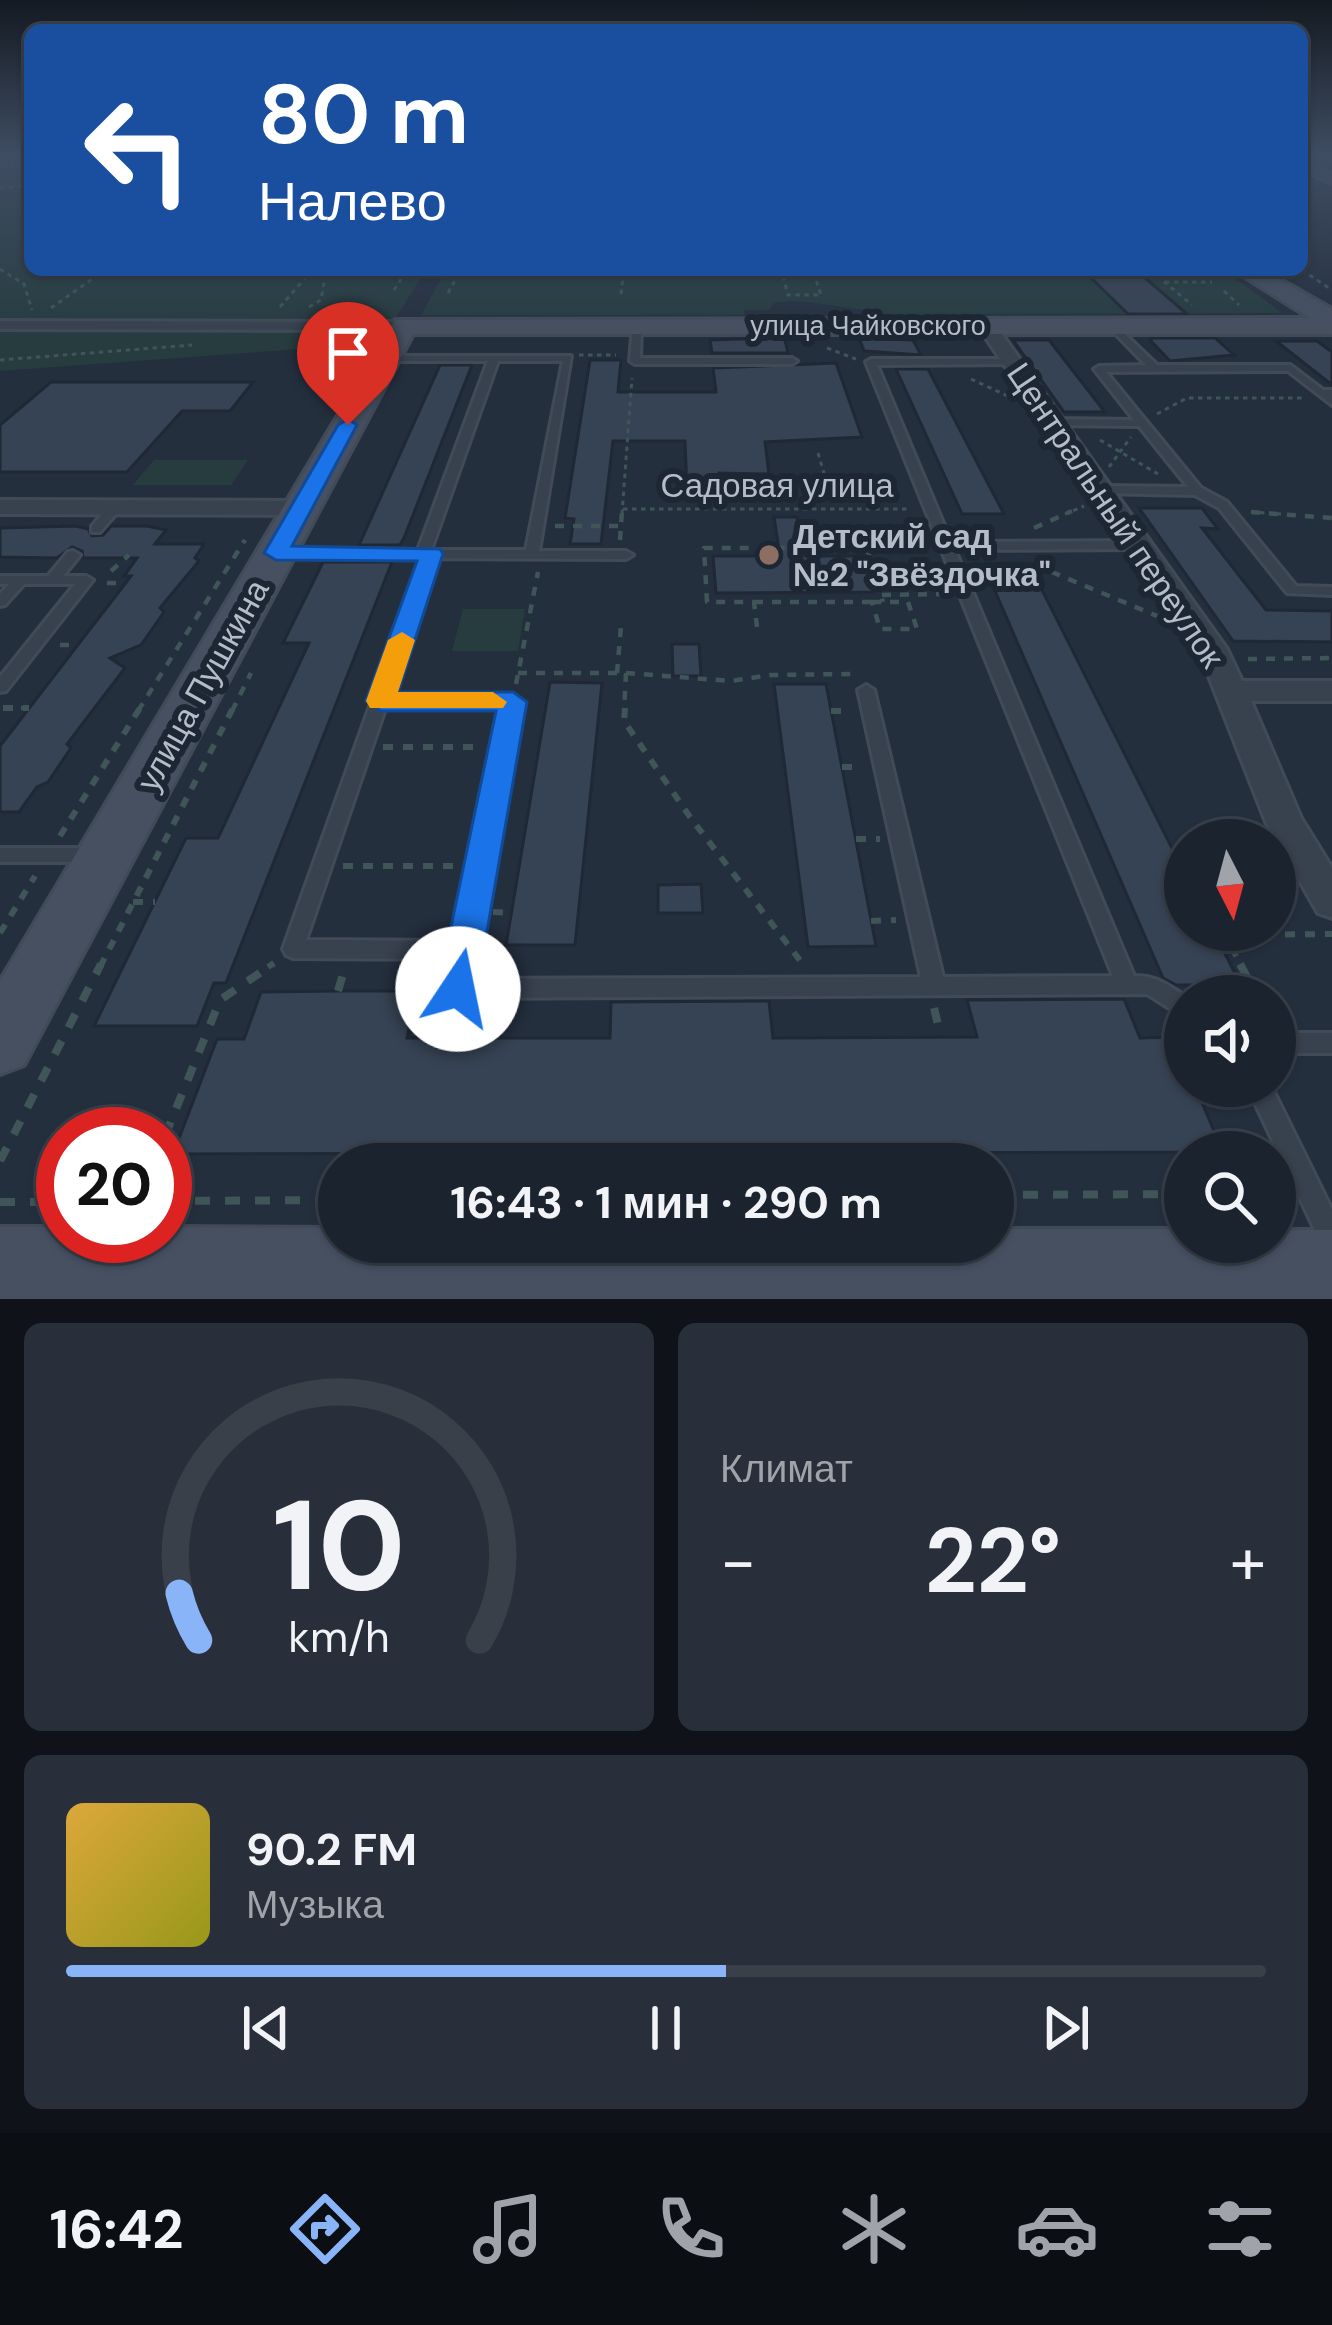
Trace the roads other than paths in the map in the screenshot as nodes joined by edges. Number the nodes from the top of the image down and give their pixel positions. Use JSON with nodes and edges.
{"nodes":[{"id":1,"x":1256,"y":276,"type":"edge"},
{"id":2,"x":1332,"y":323,"type":"edge"},
{"id":3,"x":0,"y":325,"type":"edge"},
{"id":4,"x":395,"y":325,"type":"junction"},
{"id":5,"x":637,"y":326,"type":"junction"},
{"id":6,"x":987,"y":326,"type":"junction"},
{"id":7,"x":1114,"y":326,"type":"junction"},
{"id":8,"x":494,"y":358,"type":"junction"},
{"id":9,"x":792,"y":361,"type":"dead end"},
{"id":10,"x":1012,"y":362,"type":"junction"},
{"id":11,"x":1154,"y":368,"type":"junction"},
{"id":12,"x":1328,"y":397,"type":"edge"},
{"id":13,"x":1057,"y":419,"type":"junction"},
{"id":14,"x":1142,"y":422,"type":"junction"},
{"id":15,"x":1107,"y":489,"type":"junction"},
{"id":16,"x":1192,"y":491,"type":"junction"},
{"id":17,"x":0,"y":507,"type":"edge"},
{"id":18,"x":115,"y":507,"type":"junction"},
{"id":19,"x":281,"y":523,"type":"junction"},
{"id":20,"x":95,"y":529,"type":"dead end"},
{"id":21,"x":1140,"y":544,"type":"junction"},
{"id":22,"x":947,"y":546,"type":"junction"},
{"id":23,"x":427,"y":554,"type":"junction"},
{"id":24,"x":537,"y":554,"type":"junction"},
{"id":25,"x":74,"y":555,"type":"dead end"},
{"id":26,"x":623,"y":555,"type":"road end"},
{"id":27,"x":0,"y":580,"type":"edge"},
{"id":28,"x":20,"y":580,"type":"junction"},
{"id":29,"x":52,"y":580,"type":"junction"},
{"id":30,"x":1332,"y":591,"type":"edge"},
{"id":31,"x":0,"y":602,"type":"edge"},
{"id":32,"x":0,"y":687,"type":"edge"},
{"id":33,"x":866,"y":690,"type":"road end"},
{"id":34,"x":1232,"y":691,"type":"junction"},
{"id":35,"x":1332,"y":691,"type":"edge"},
{"id":36,"x":381,"y":701,"type":"junction"},
{"id":37,"x":0,"y":855,"type":"edge"},
{"id":38,"x":106,"y":855,"type":"junction"},
{"id":39,"x":1332,"y":902,"type":"edge"},
{"id":40,"x":465,"y":950,"type":"junction"},
{"id":41,"x":1127,"y":985,"type":"junction"},
{"id":42,"x":931,"y":986,"type":"junction"},
{"id":43,"x":1164,"y":995,"type":"edge"},
{"id":44,"x":0,"y":1043,"type":"edge"},
{"id":45,"x":1296,"y":1043,"type":"edge"},
{"id":46,"x":1332,"y":1043,"type":"edge"},
{"id":47,"x":1269,"y":1107,"type":"edge"},
{"id":48,"x":1332,"y":1238,"type":"edge"},
{"id":49,"x":0,"y":1268,"type":"edge"},
{"id":50,"x":1332,"y":1270,"type":"edge"},
{"id":51,"x":426,"y":1284,"type":"edge"}],
"edges":[{"from":1,"to":2,"type":"main road"},
{"from":2,"to":7,"type":"main road","name":"улица Чайковского"},
{"from":3,"to":4,"type":"street"},
{"from":4,"to":5,"type":"main road","name":"улица Чайковского"},
{"from":4,"to":8,"type":"lane"},
{"from":4,"to":19,"type":"main road","name":"улица Пушкина"},
{"from":5,"to":6,"type":"main road","name":"улица Чайковского"},
{"from":5,"to":9,"type":"lane"},
{"from":6,"to":7,"type":"main road","name":"улица Чайковского"},
{"from":6,"to":10,"type":"street","name":"Центральный переулок"},
{"from":7,"to":11,"type":"lane"},
{"from":8,"to":23,"type":"lane"},
{"from":8,"to":24,"type":"lane"},
{"from":10,"to":13,"type":"street","name":"Центральный переулок"},
{"from":10,"to":22,"type":"lane"},
{"from":11,"to":12,"type":"lane"},
{"from":11,"to":14,"type":"lane"},
{"from":13,"to":14,"type":"lane"},
{"from":13,"to":15,"type":"street","name":"Центральный переулок"},
{"from":14,"to":16,"type":"lane"},
{"from":15,"to":16,"type":"lane"},
{"from":15,"to":21,"type":"street","name":"Центральный переулок"},
{"from":16,"to":30,"type":"lane"},
{"from":17,"to":18,"type":"street"},
{"from":18,"to":19,"type":"street"},
{"from":18,"to":20,"type":"lane"},
{"from":19,"to":23,"type":"lane"},
{"from":19,"to":38,"type":"main road","name":"улица Пушкина"},
{"from":21,"to":22,"type":"lane"},
{"from":21,"to":34,"type":"street","name":"Центральный переулок"},
{"from":22,"to":41,"type":"lane"},
{"from":23,"to":24,"type":"lane"},
{"from":23,"to":36,"type":"lane"},
{"from":24,"to":26,"type":"lane"},
{"from":25,"to":29,"type":"lane"},
{"from":27,"to":28,"type":"lane"},
{"from":28,"to":29,"type":"lane"},
{"from":28,"to":31,"type":"lane"},
{"from":29,"to":32,"type":"lane"},
{"from":33,"to":42,"type":"lane"},
{"from":34,"to":35,"type":"street"},
{"from":34,"to":39,"type":"street","name":"Центральный переулок"},
{"from":36,"to":40,"type":"lane"},
{"from":36,"to":40,"type":"lane"},
{"from":37,"to":38,"type":"lane"},
{"from":38,"to":44,"type":"main road","name":"улица Пушкина"},
{"from":40,"to":42,"type":"lane"},
{"from":41,"to":42,"type":"lane"},
{"from":41,"to":43,"type":"lane"},
{"from":45,"to":46,"type":"lane"},
{"from":47,"to":48,"type":"lane"},
{"from":49,"to":51,"type":"main road"},
{"from":50,"to":51,"type":"main road"}]}
